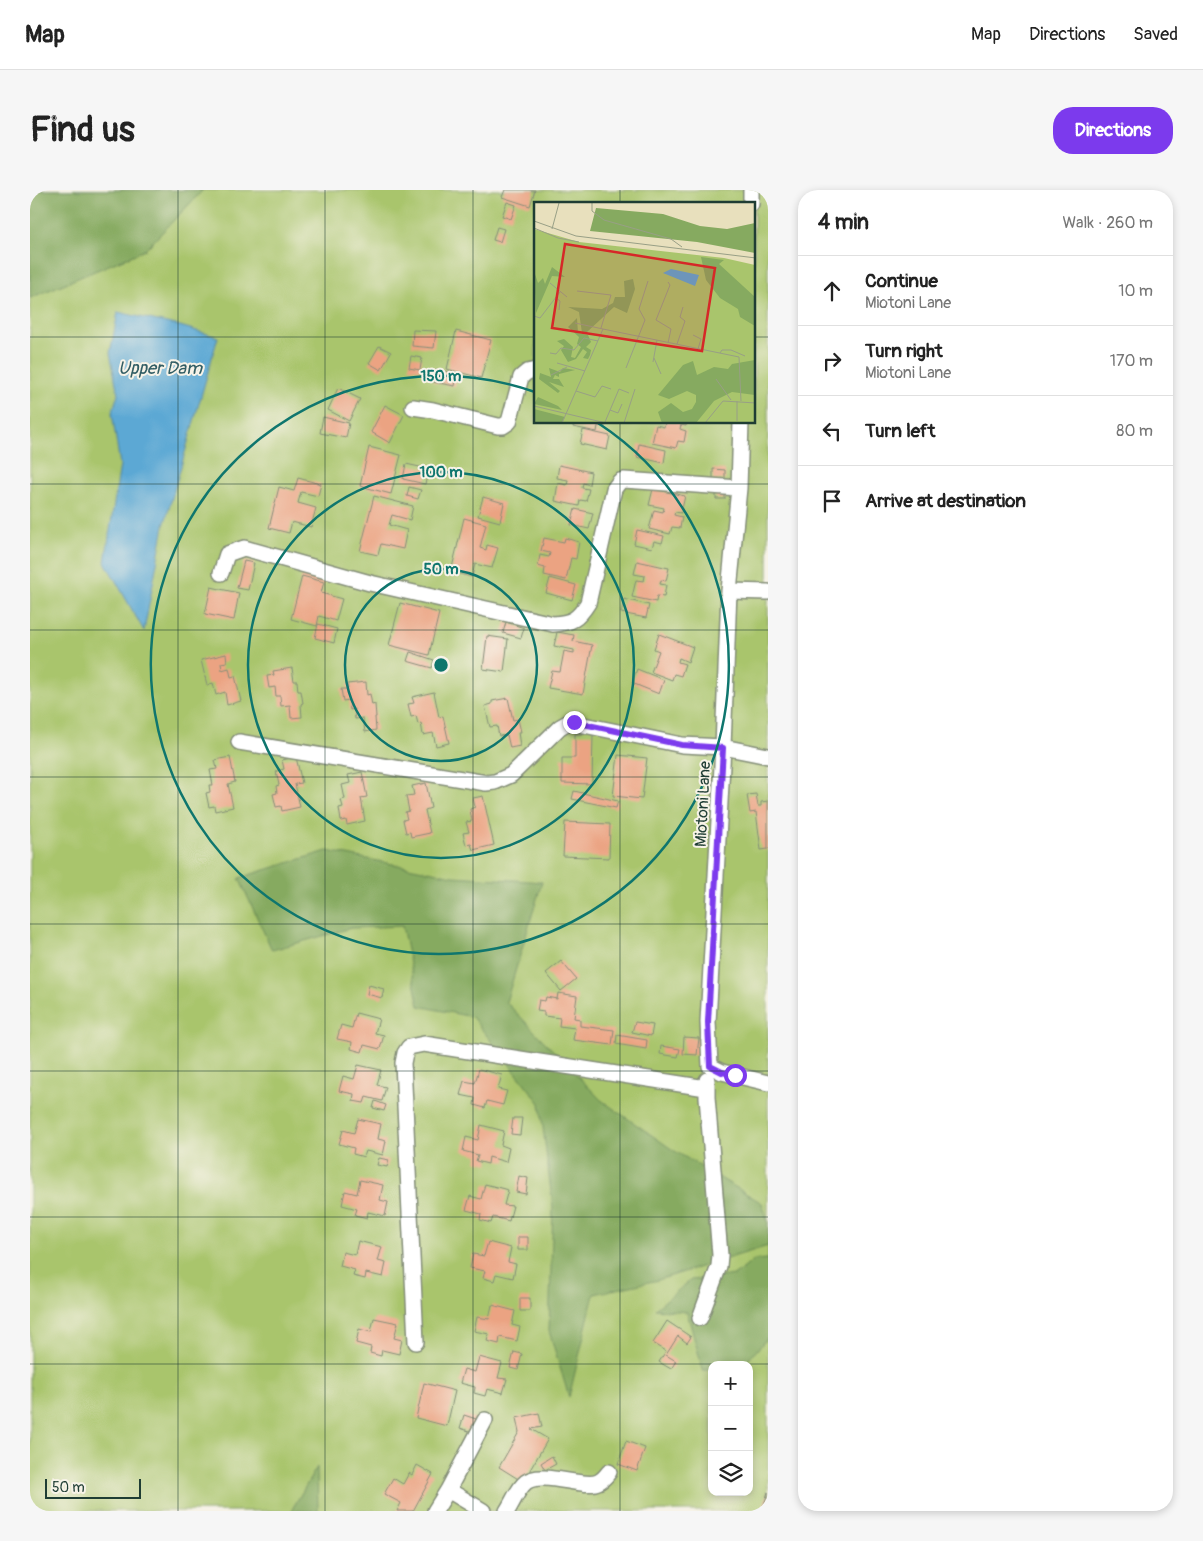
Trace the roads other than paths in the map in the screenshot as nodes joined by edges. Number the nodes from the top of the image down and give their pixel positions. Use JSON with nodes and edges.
{"nodes":[{"id":1,"x":534,"y":370,"type":"edge"},
{"id":2,"x":413,"y":407,"type":"dead end"},
{"id":3,"x":741,"y":424,"type":"edge"},
{"id":4,"x":739,"y":488,"type":"junction"},
{"id":5,"x":221,"y":573,"type":"dead end"},
{"id":6,"x":729,"y":591,"type":"junction"},
{"id":7,"x":768,"y":592,"type":"edge"},
{"id":8,"x":239,"y":742,"type":"dead end"},
{"id":9,"x":723,"y":748,"type":"junction"},
{"id":10,"x":768,"y":756,"type":"edge"},
{"id":11,"x":710,"y":1066,"type":"junction"},
{"id":12,"x":768,"y":1083,"type":"edge"},
{"id":13,"x":706,"y":1088,"type":"junction"},
{"id":14,"x":700,"y":1318,"type":"dead end"},
{"id":15,"x":416,"y":1342,"type":"dead end"},
{"id":16,"x":485,"y":1420,"type":"dead end"},
{"id":17,"x":609,"y":1472,"type":"dead end"},
{"id":18,"x":448,"y":1490,"type":"junction"},
{"id":19,"x":435,"y":1511,"type":"edge"},
{"id":20,"x":484,"y":1511,"type":"edge"},
{"id":21,"x":508,"y":1511,"type":"edge"}],
"edges":[{"from":1,"to":2,"type":"street"},
{"from":3,"to":4,"type":"street","name":"Miotoni Lane"},
{"from":4,"to":5,"type":"street"},
{"from":4,"to":6,"type":"street","name":"Miotoni Lane"},
{"from":6,"to":7,"type":"street"},
{"from":6,"to":9,"type":"street","name":"Miotoni Lane"},
{"from":8,"to":9,"type":"street"},
{"from":9,"to":10,"type":"street"},
{"from":9,"to":11,"type":"street","name":"Miotoni Lane"},
{"from":11,"to":12,"type":"street"},
{"from":11,"to":13,"type":"street","name":"Miotoni Lane"},
{"from":13,"to":14,"type":"street","name":"Miotoni Lane"},
{"from":13,"to":15,"type":"street"},
{"from":16,"to":18,"type":"street"},
{"from":17,"to":21,"type":"street"},
{"from":18,"to":19,"type":"street"},
{"from":18,"to":20,"type":"street"}]}
